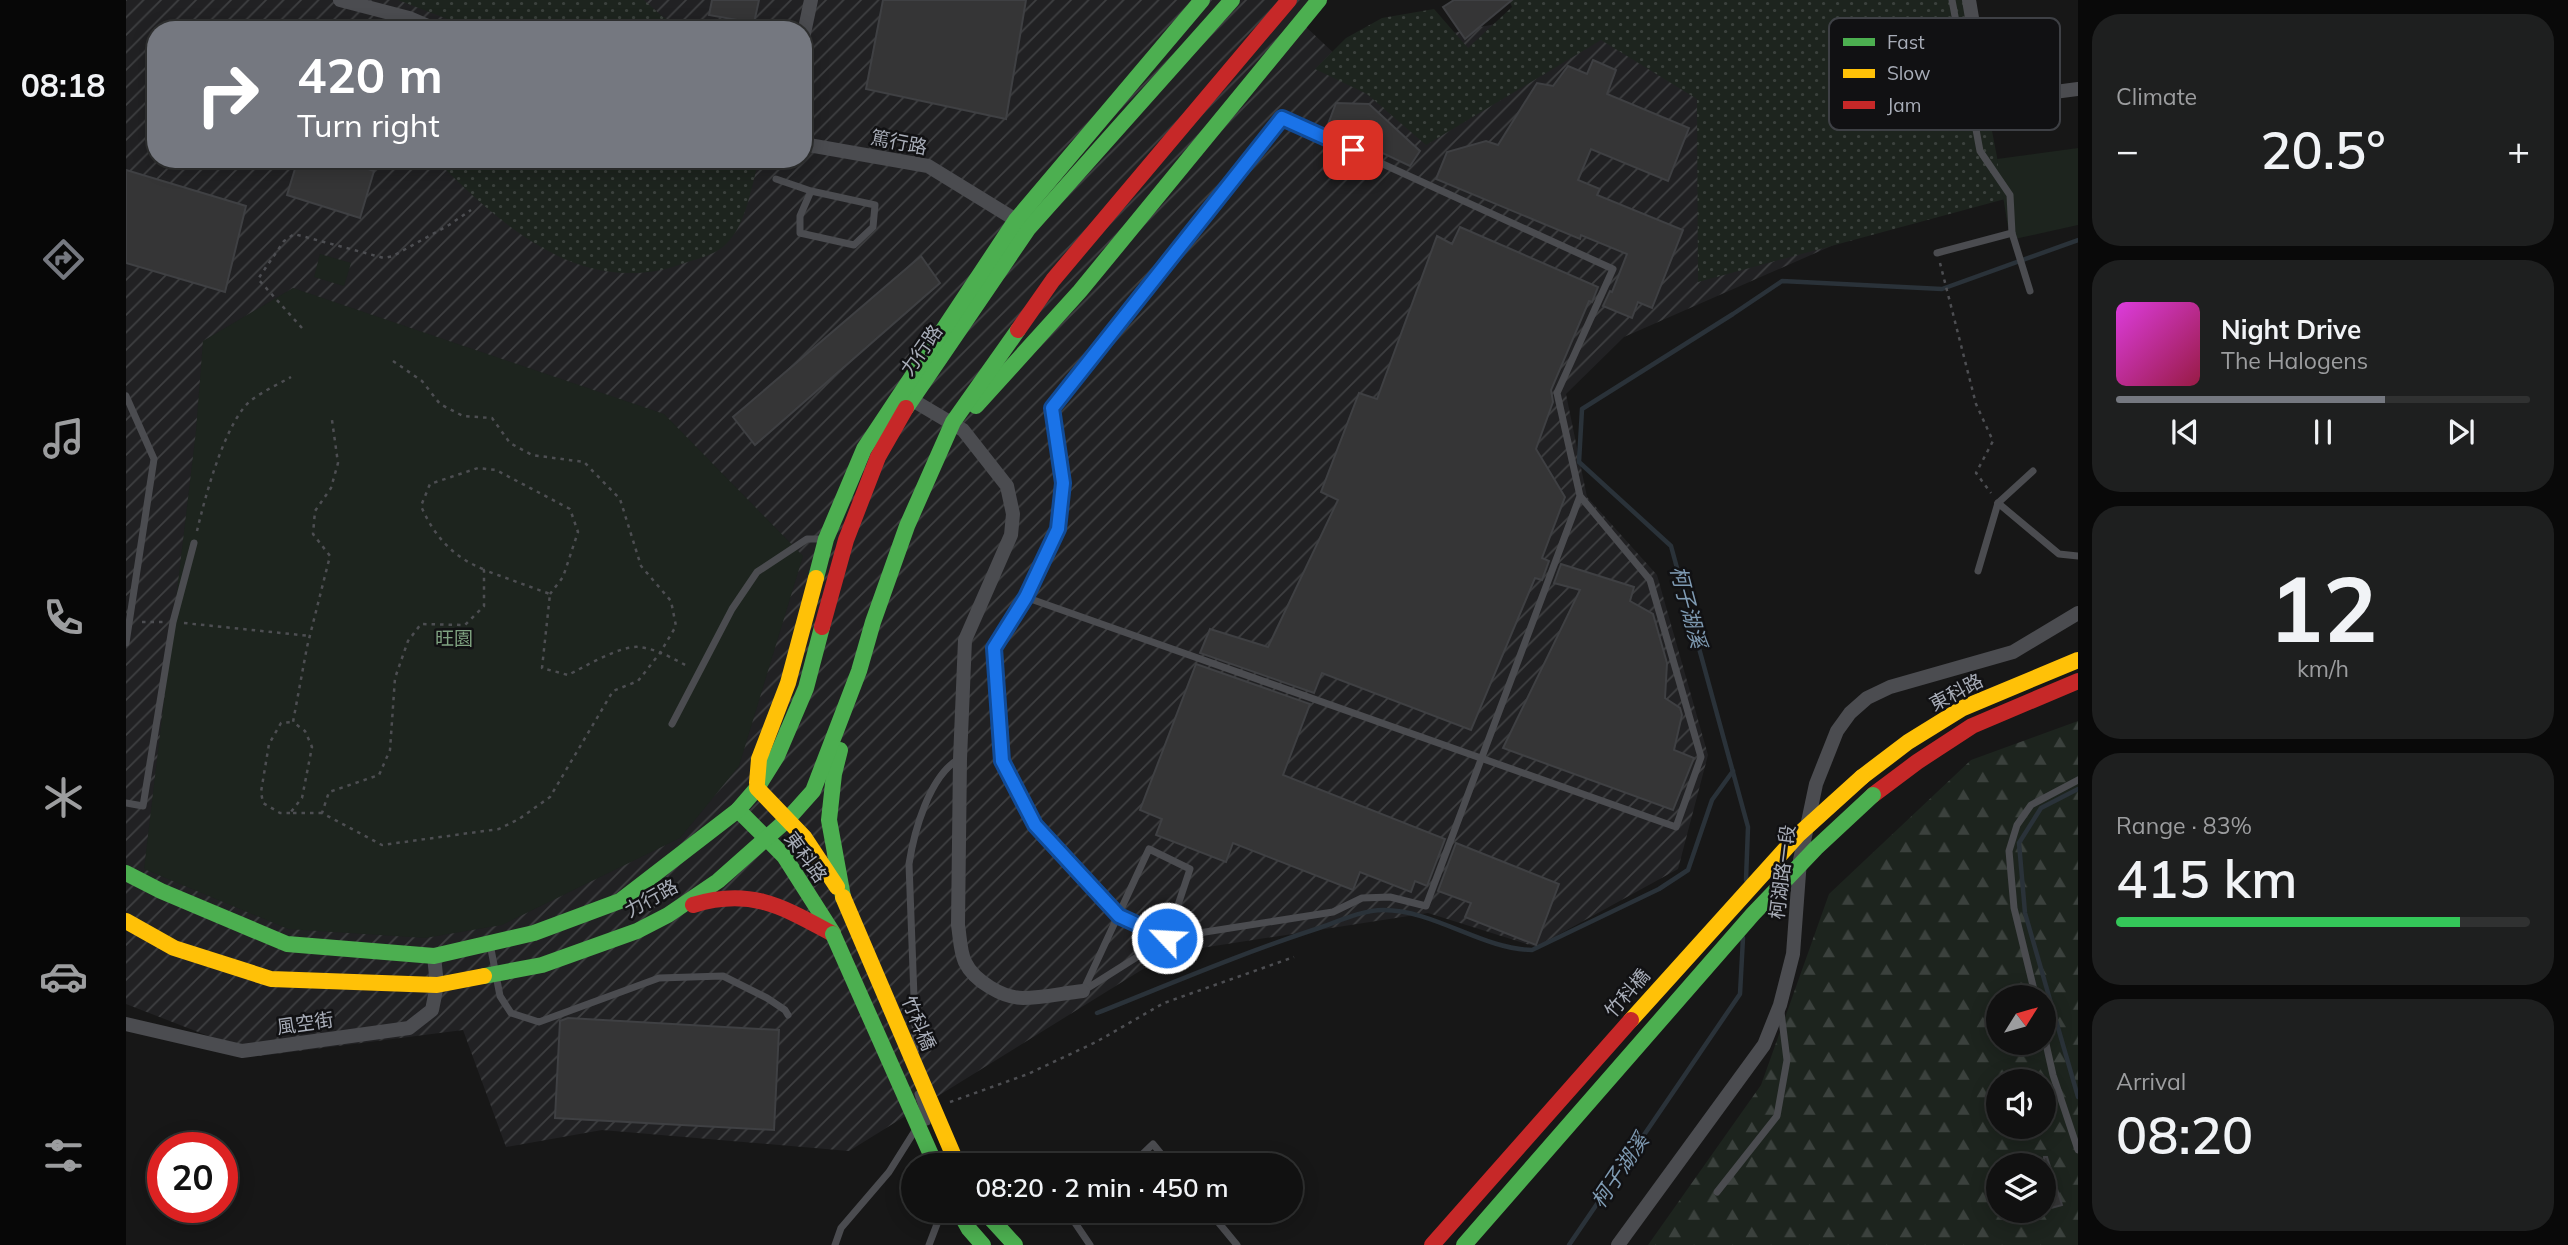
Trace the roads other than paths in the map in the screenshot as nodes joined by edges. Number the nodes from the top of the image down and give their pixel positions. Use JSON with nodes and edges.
{"nodes":[{"id":1,"x":340,"y":0,"type":"edge"},
{"id":2,"x":811,"y":0,"type":"edge"},
{"id":3,"x":1202,"y":0,"type":"edge"},
{"id":4,"x":1232,"y":0,"type":"edge"},
{"id":5,"x":1289,"y":0,"type":"edge"},
{"id":6,"x":1319,"y":0,"type":"edge"},
{"id":7,"x":1952,"y":0,"type":"edge"},
{"id":8,"x":1969,"y":0,"type":"edge"},
{"id":9,"x":1955,"y":18,"type":"edge"},
{"id":10,"x":1972,"y":18,"type":"edge"},
{"id":11,"x":416,"y":21,"type":"edge"},
{"id":12,"x":807,"y":21,"type":"edge"},
{"id":13,"x":2078,"y":89,"type":"edge"},
{"id":14,"x":2060,"y":91,"type":"edge"},
{"id":15,"x":1976,"y":130,"type":"edge"},
{"id":16,"x":812,"y":146,"type":"edge"},
{"id":17,"x":776,"y":179,"type":"dead end"},
{"id":18,"x":811,"y":191,"type":"junction"},
{"id":19,"x":1016,"y":220,"type":"junction"},
{"id":20,"x":2012,"y":233,"type":"junction"},
{"id":21,"x":1937,"y":253,"type":"road end"},
{"id":22,"x":2030,"y":291,"type":"dead end"},
{"id":23,"x":126,"y":396,"type":"edge"},
{"id":24,"x":906,"y":396,"type":"junction"},
{"id":25,"x":958,"y":426,"type":"junction"},
{"id":26,"x":2033,"y":471,"type":"dead end"},
{"id":27,"x":1580,"y":496,"type":"junction"},
{"id":28,"x":1998,"y":503,"type":"junction"},
{"id":29,"x":826,"y":540,"type":"junction"},
{"id":30,"x":194,"y":543,"type":"road end"},
{"id":31,"x":2078,"y":556,"type":"edge"},
{"id":32,"x":1978,"y":571,"type":"dead end"},
{"id":33,"x":1026,"y":597,"type":"junction"},
{"id":34,"x":2078,"y":613,"type":"edge"},
{"id":35,"x":126,"y":643,"type":"edge"},
{"id":36,"x":2078,"y":660,"type":"edge"},
{"id":37,"x":859,"y":671,"type":"junction"},
{"id":38,"x":2078,"y":681,"type":"edge"},
{"id":39,"x":672,"y":724,"type":"dead end"},
{"id":40,"x":1481,"y":757,"type":"junction"},
{"id":41,"x":960,"y":759,"type":"junction"},
{"id":42,"x":1862,"y":777,"type":"joint"},
{"id":43,"x":2078,"y":780,"type":"edge"},
{"id":44,"x":757,"y":788,"type":"junction"},
{"id":45,"x":126,"y":803,"type":"edge"},
{"id":46,"x":738,"y":810,"type":"junction"},
{"id":47,"x":788,"y":819,"type":"junction"},
{"id":48,"x":767,"y":839,"type":"junction"},
{"id":49,"x":126,"y":873,"type":"edge"},
{"id":50,"x":842,"y":897,"type":"junction"},
{"id":51,"x":668,"y":915,"type":"junction"},
{"id":52,"x":1119,"y":916,"type":"junction"},
{"id":53,"x":126,"y":922,"type":"edge"},
{"id":54,"x":833,"y":934,"type":"junction"},
{"id":55,"x":1167,"y":938,"type":"junction"},
{"id":56,"x":489,"y":943,"type":"junction"},
{"id":57,"x":434,"y":956,"type":"junction"},
{"id":58,"x":495,"y":974,"type":"junction"},
{"id":59,"x":437,"y":985,"type":"junction"},
{"id":60,"x":2033,"y":985,"type":"edge"},
{"id":61,"x":1083,"y":991,"type":"junction"},
{"id":62,"x":1780,"y":1005,"type":"junction"},
{"id":63,"x":788,"y":1015,"type":"dead end"},
{"id":64,"x":126,"y":1024,"type":"edge"},
{"id":65,"x":2049,"y":1055,"type":"edge"},
{"id":66,"x":924,"y":1115,"type":"junction"},
{"id":67,"x":2078,"y":1150,"type":"edge"},
{"id":68,"x":930,"y":1153,"type":"edge"},
{"id":69,"x":939,"y":1153,"type":"edge"},
{"id":70,"x":952,"y":1153,"type":"edge"},
{"id":71,"x":1144,"y":1153,"type":"edge"},
{"id":72,"x":1160,"y":1153,"type":"edge"},
{"id":73,"x":1717,"y":1192,"type":"dead end"},
{"id":74,"x":937,"y":1223,"type":"edge"},
{"id":75,"x":966,"y":1223,"type":"edge"},
{"id":76,"x":995,"y":1223,"type":"edge"},
{"id":77,"x":1075,"y":1223,"type":"edge"},
{"id":78,"x":1219,"y":1223,"type":"edge"},
{"id":79,"x":835,"y":1245,"type":"edge"},
{"id":80,"x":929,"y":1245,"type":"edge"},
{"id":81,"x":984,"y":1245,"type":"edge"},
{"id":82,"x":1015,"y":1245,"type":"edge"},
{"id":83,"x":1090,"y":1245,"type":"edge"},
{"id":84,"x":1237,"y":1245,"type":"edge"},
{"id":85,"x":1432,"y":1245,"type":"edge"},
{"id":86,"x":1464,"y":1245,"type":"edge"},
{"id":87,"x":1618,"y":1245,"type":"edge"}],
"edges":[{"from":1,"to":11,"type":"street"},
{"from":2,"to":12,"type":"street"},
{"from":3,"to":19,"type":"street","name":"力行路"},
{"from":4,"to":24,"type":"street","name":"力行路"},
{"from":5,"to":25,"type":"street","name":"力行路"},
{"from":6,"to":25,"type":"street","name":"力行路"},
{"from":7,"to":9,"type":"lane"},
{"from":8,"to":10,"type":"street"},
{"from":13,"to":14,"type":"street"},
{"from":15,"to":20,"type":"lane"},
{"from":16,"to":19,"type":"street","name":"篤行路"},
{"from":17,"to":18,"type":"lane"},
{"from":18,"to":18,"type":"lane"},
{"from":19,"to":24,"type":"street","name":"力行路"},
{"from":20,"to":21,"type":"lane"},
{"from":20,"to":22,"type":"lane"},
{"from":23,"to":35,"type":"lane"},
{"from":24,"to":25,"type":"street"},
{"from":24,"to":29,"type":"street","name":"力行路"},
{"from":24,"to":44,"type":"street","name":"力行路"},
{"from":25,"to":37,"type":"street","name":"力行路"},
{"from":25,"to":41,"type":"street"},
{"from":26,"to":28,"type":"lane"},
{"from":27,"to":33,"type":"lane"},
{"from":27,"to":40,"type":"lane"},
{"from":27,"to":40,"type":"lane"},
{"from":28,"to":31,"type":"lane"},
{"from":28,"to":32,"type":"lane"},
{"from":29,"to":39,"type":"lane"},
{"from":29,"to":44,"type":"street","name":"力行路"},
{"from":30,"to":45,"type":"lane"},
{"from":33,"to":40,"type":"lane"},
{"from":33,"to":52,"type":"lane"},
{"from":34,"to":62,"type":"street","name":"柯湖路一段"},
{"from":36,"to":42,"type":"street","name":"東科路"},
{"from":37,"to":47,"type":"street","name":"力行路"},
{"from":37,"to":50,"type":"street"},
{"from":38,"to":86,"type":"street","name":"東科路","bridge":true},
{"from":40,"to":55,"type":"lane"},
{"from":41,"to":61,"type":"street"},
{"from":41,"to":66,"type":"lane"},
{"from":42,"to":85,"type":"street","name":"竹科橋","bridge":true},
{"from":43,"to":60,"type":"lane"},
{"from":44,"to":46,"type":"street","name":"力行路"},
{"from":44,"to":47,"type":"street","name":"東科路"},
{"from":46,"to":48,"type":"street","name":"東科路"},
{"from":46,"to":56,"type":"street","name":"力行路"},
{"from":47,"to":48,"type":"street","name":"力行路"},
{"from":47,"to":50,"type":"street","name":"東科路"},
{"from":48,"to":51,"type":"street","name":"力行路"},
{"from":48,"to":54,"type":"street","name":"東科路"},
{"from":49,"to":57,"type":"street","name":"力行路"},
{"from":50,"to":70,"type":"street","name":"竹科橋","bridge":true},
{"from":51,"to":54,"type":"street"},
{"from":51,"to":58,"type":"street","name":"力行路"},
{"from":52,"to":55,"type":"lane"},
{"from":52,"to":55,"type":"lane"},
{"from":52,"to":61,"type":"lane"},
{"from":53,"to":59,"type":"street","name":"力行路"},
{"from":54,"to":68,"type":"street","bridge":true},
{"from":55,"to":61,"type":"lane"},
{"from":56,"to":57,"type":"street","name":"力行路"},
{"from":56,"to":58,"type":"lane"},
{"from":57,"to":59,"type":"street","name":"風空街"},
{"from":58,"to":59,"type":"street","name":"力行路"},
{"from":58,"to":63,"type":"lane"},
{"from":59,"to":64,"type":"street","name":"風空街"},
{"from":62,"to":73,"type":"lane"},
{"from":62,"to":87,"type":"street","name":"柯湖路一段"},
{"from":65,"to":67,"type":"lane"},
{"from":66,"to":69,"type":"lane"},
{"from":66,"to":79,"type":"lane"},
{"from":71,"to":72,"type":"lane"},
{"from":74,"to":80,"type":"lane"},
{"from":75,"to":81,"type":"street"},
{"from":76,"to":82,"type":"street","bridge":true},
{"from":77,"to":83,"type":"lane"},
{"from":78,"to":84,"type":"lane"}]}
